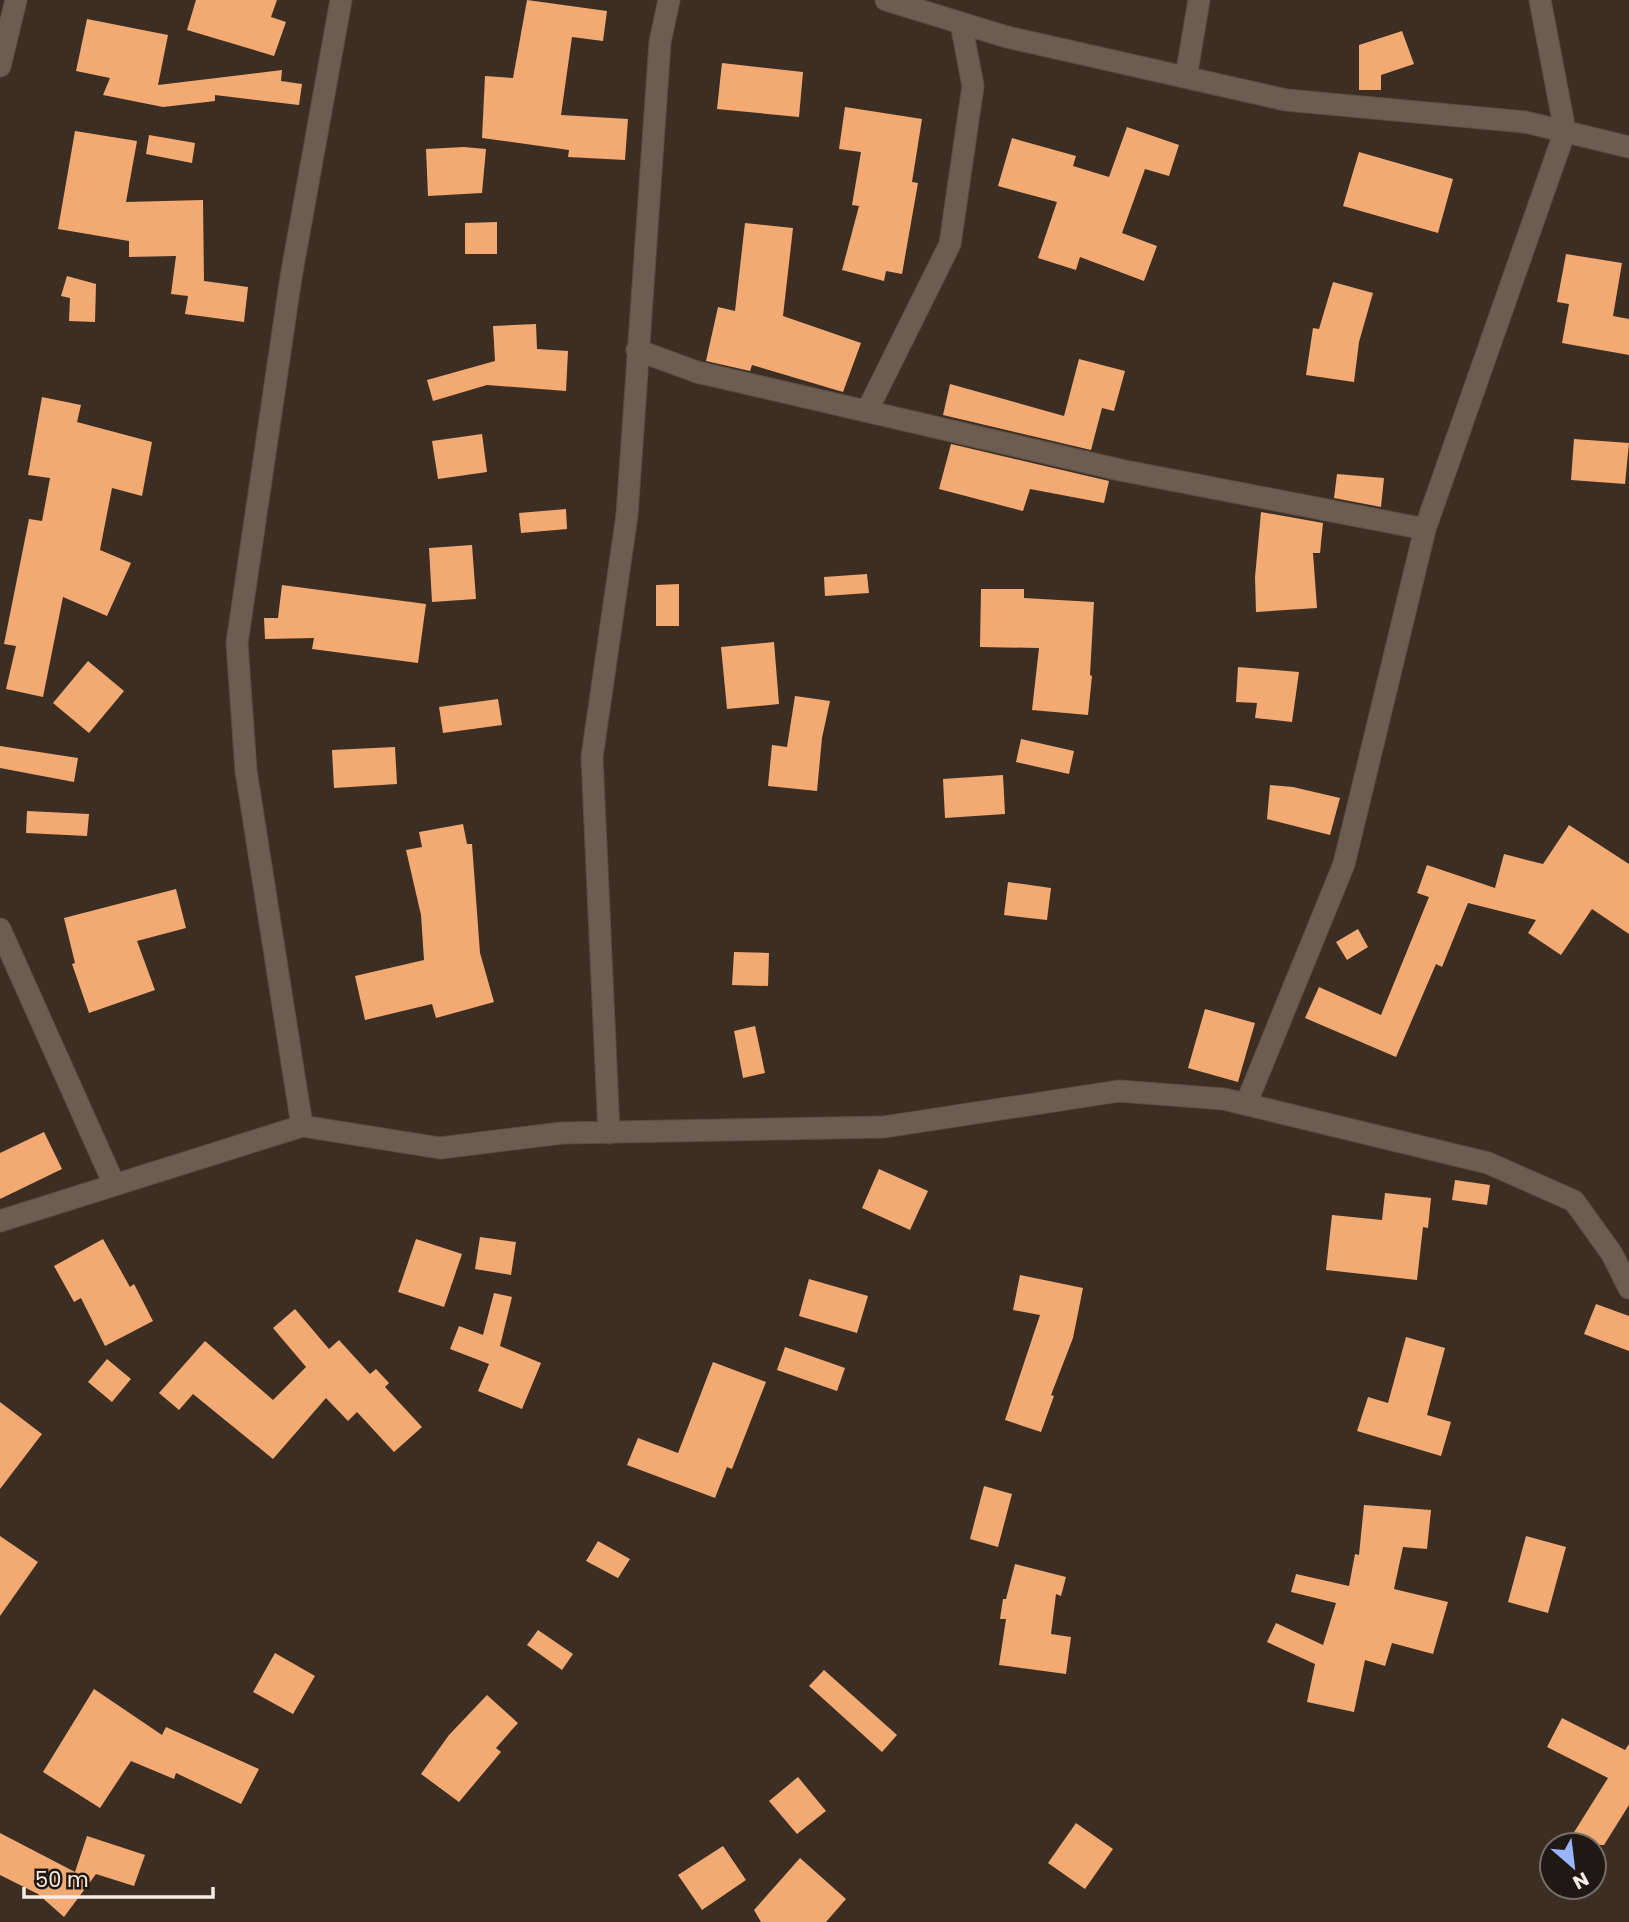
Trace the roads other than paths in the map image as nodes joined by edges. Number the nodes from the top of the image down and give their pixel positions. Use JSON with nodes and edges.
{"nodes":[{"id":1,"x":16,"y":0,"type":"edge"},
{"id":2,"x":341,"y":0,"type":"edge"},
{"id":3,"x":669,"y":0,"type":"edge"},
{"id":4,"x":886,"y":0,"type":"edge"},
{"id":5,"x":1199,"y":0,"type":"edge"},
{"id":6,"x":1541,"y":0,"type":"edge"},
{"id":7,"x":961,"y":23,"type":"junction"},
{"id":8,"x":0,"y":66,"type":"edge"},
{"id":9,"x":1185,"y":77,"type":"junction"},
{"id":10,"x":1565,"y":131,"type":"junction"},
{"id":11,"x":1629,"y":147,"type":"edge"},
{"id":12,"x":637,"y":350,"type":"junction"},
{"id":13,"x":867,"y":409,"type":"junction"},
{"id":14,"x":1425,"y":529,"type":"junction"},
{"id":15,"x":0,"y":929,"type":"edge"},
{"id":16,"x":1246,"y":1104,"type":"junction"},
{"id":17,"x":302,"y":1126,"type":"junction"},
{"id":18,"x":609,"y":1133,"type":"junction"},
{"id":19,"x":114,"y":1184,"type":"junction"},
{"id":20,"x":0,"y":1221,"type":"edge"},
{"id":21,"x":1629,"y":1288,"type":"edge"}],
"edges":[{"from":1,"to":8,"type":"street"},
{"from":2,"to":17,"type":"street"},
{"from":3,"to":12,"type":"street"},
{"from":4,"to":7,"type":"street"},
{"from":5,"to":9,"type":"street"},
{"from":6,"to":10,"type":"street"},
{"from":7,"to":9,"type":"street"},
{"from":7,"to":13,"type":"street"},
{"from":9,"to":10,"type":"street"},
{"from":10,"to":11,"type":"street"},
{"from":10,"to":14,"type":"street"},
{"from":12,"to":13,"type":"street"},
{"from":12,"to":18,"type":"street"},
{"from":13,"to":14,"type":"street"},
{"from":14,"to":16,"type":"street"},
{"from":15,"to":19,"type":"street"},
{"from":16,"to":18,"type":"street"},
{"from":16,"to":21,"type":"street"},
{"from":17,"to":18,"type":"street"},
{"from":17,"to":19,"type":"street"},
{"from":19,"to":20,"type":"street"}]}
